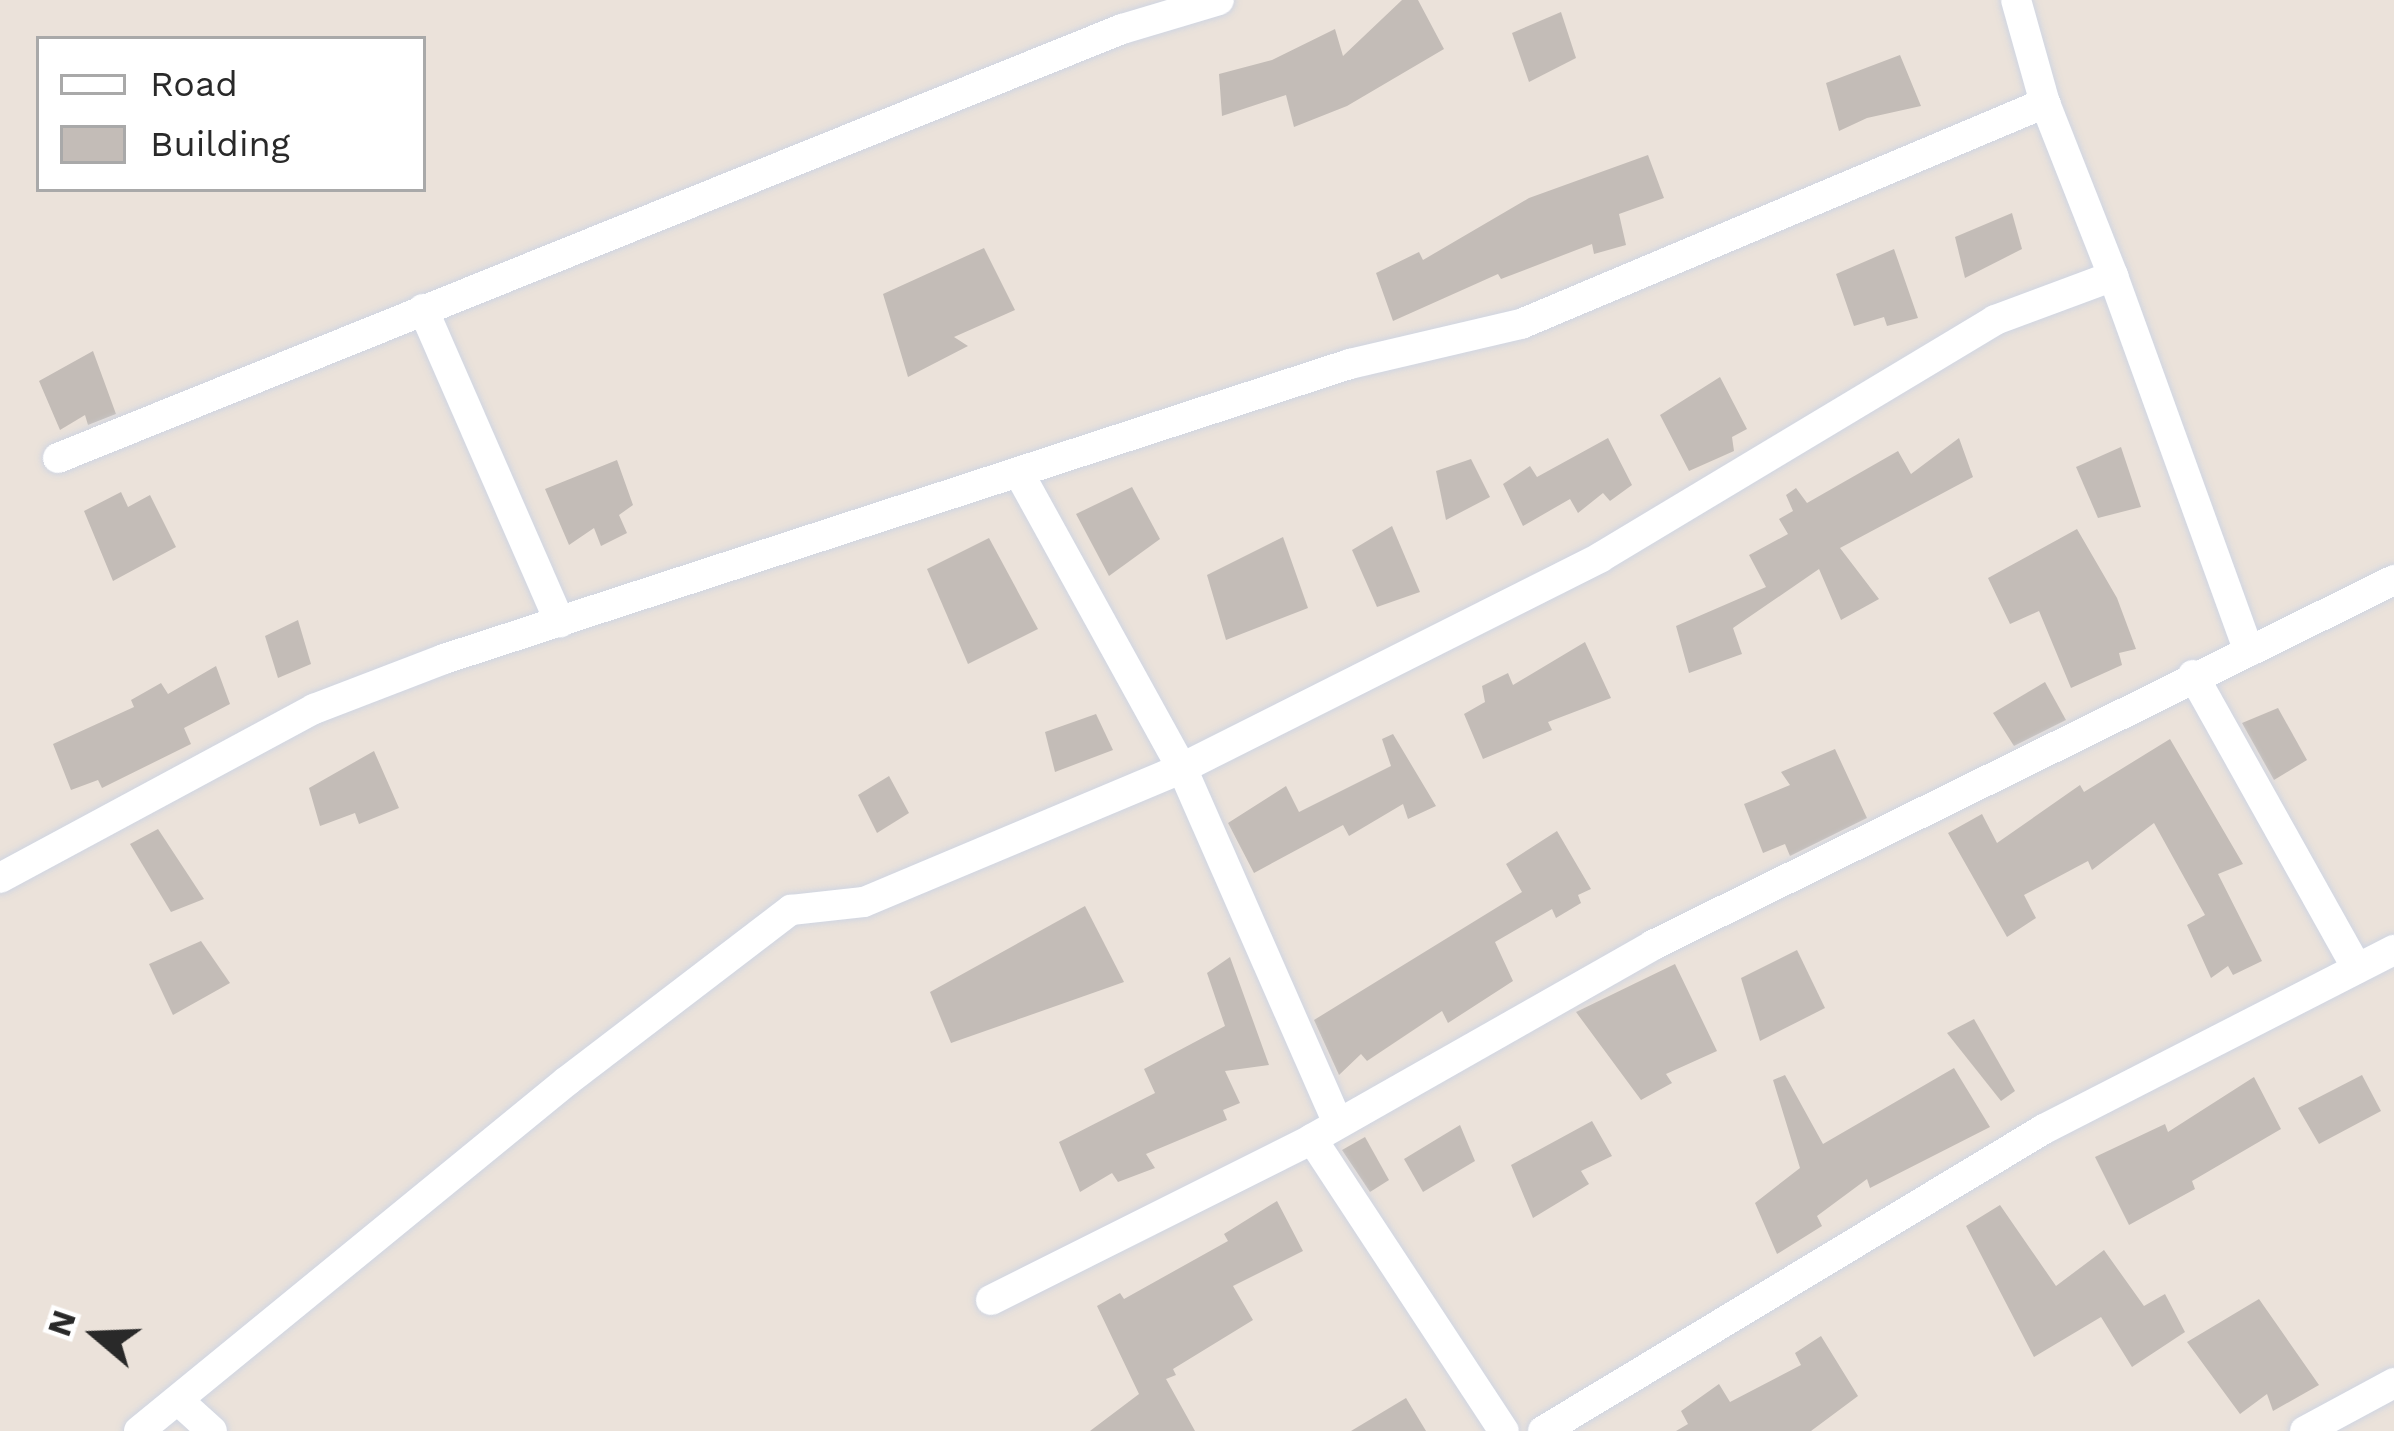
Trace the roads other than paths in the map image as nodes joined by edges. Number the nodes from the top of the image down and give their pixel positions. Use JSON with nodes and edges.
{"nodes":[{"id":1,"x":1219,"y":0,"type":"edge"},
{"id":2,"x":2016,"y":0,"type":"edge"},
{"id":3,"x":2044,"y":103,"type":"junction"},
{"id":4,"x":2113,"y":276,"type":"junction"},
{"id":5,"x":423,"y":309,"type":"junction"},
{"id":6,"x":58,"y":458,"type":"dead end"},
{"id":7,"x":1020,"y":476,"type":"junction"},
{"id":8,"x":2394,"y":580,"type":"edge"},
{"id":9,"x":560,"y":622,"type":"junction"},
{"id":10,"x":2248,"y":651,"type":"junction"},
{"id":11,"x":2193,"y":675,"type":"junction"},
{"id":12,"x":1182,"y":768,"type":"junction"},
{"id":13,"x":0,"y":878,"type":"edge"},
{"id":14,"x":2394,"y":950,"type":"edge"},
{"id":15,"x":2356,"y":967,"type":"junction"},
{"id":16,"x":1324,"y":1130,"type":"junction"},
{"id":17,"x":991,"y":1300,"type":"dead end"},
{"id":18,"x":2394,"y":1383,"type":"edge"},
{"id":19,"x":180,"y":1402,"type":"junction"},
{"id":20,"x":139,"y":1431,"type":"edge"},
{"id":21,"x":212,"y":1431,"type":"edge"},
{"id":22,"x":1504,"y":1431,"type":"edge"},
{"id":23,"x":1543,"y":1431,"type":"edge"},
{"id":24,"x":2305,"y":1431,"type":"edge"}],
"edges":[{"from":1,"to":5,"type":"street"},
{"from":2,"to":3,"type":"street"},
{"from":3,"to":4,"type":"street"},
{"from":3,"to":7,"type":"street"},
{"from":4,"to":10,"type":"street"},
{"from":4,"to":12,"type":"street"},
{"from":5,"to":6,"type":"street"},
{"from":5,"to":9,"type":"street"},
{"from":7,"to":9,"type":"street"},
{"from":7,"to":12,"type":"street"},
{"from":8,"to":10,"type":"street"},
{"from":9,"to":13,"type":"street"},
{"from":10,"to":11,"type":"street"},
{"from":11,"to":15,"type":"street"},
{"from":11,"to":16,"type":"street"},
{"from":12,"to":16,"type":"street"},
{"from":12,"to":19,"type":"street"},
{"from":14,"to":15,"type":"street"},
{"from":15,"to":23,"type":"street"},
{"from":16,"to":17,"type":"street"},
{"from":16,"to":22,"type":"street"},
{"from":18,"to":24,"type":"street"},
{"from":19,"to":20,"type":"street"},
{"from":19,"to":21,"type":"street"}]}
